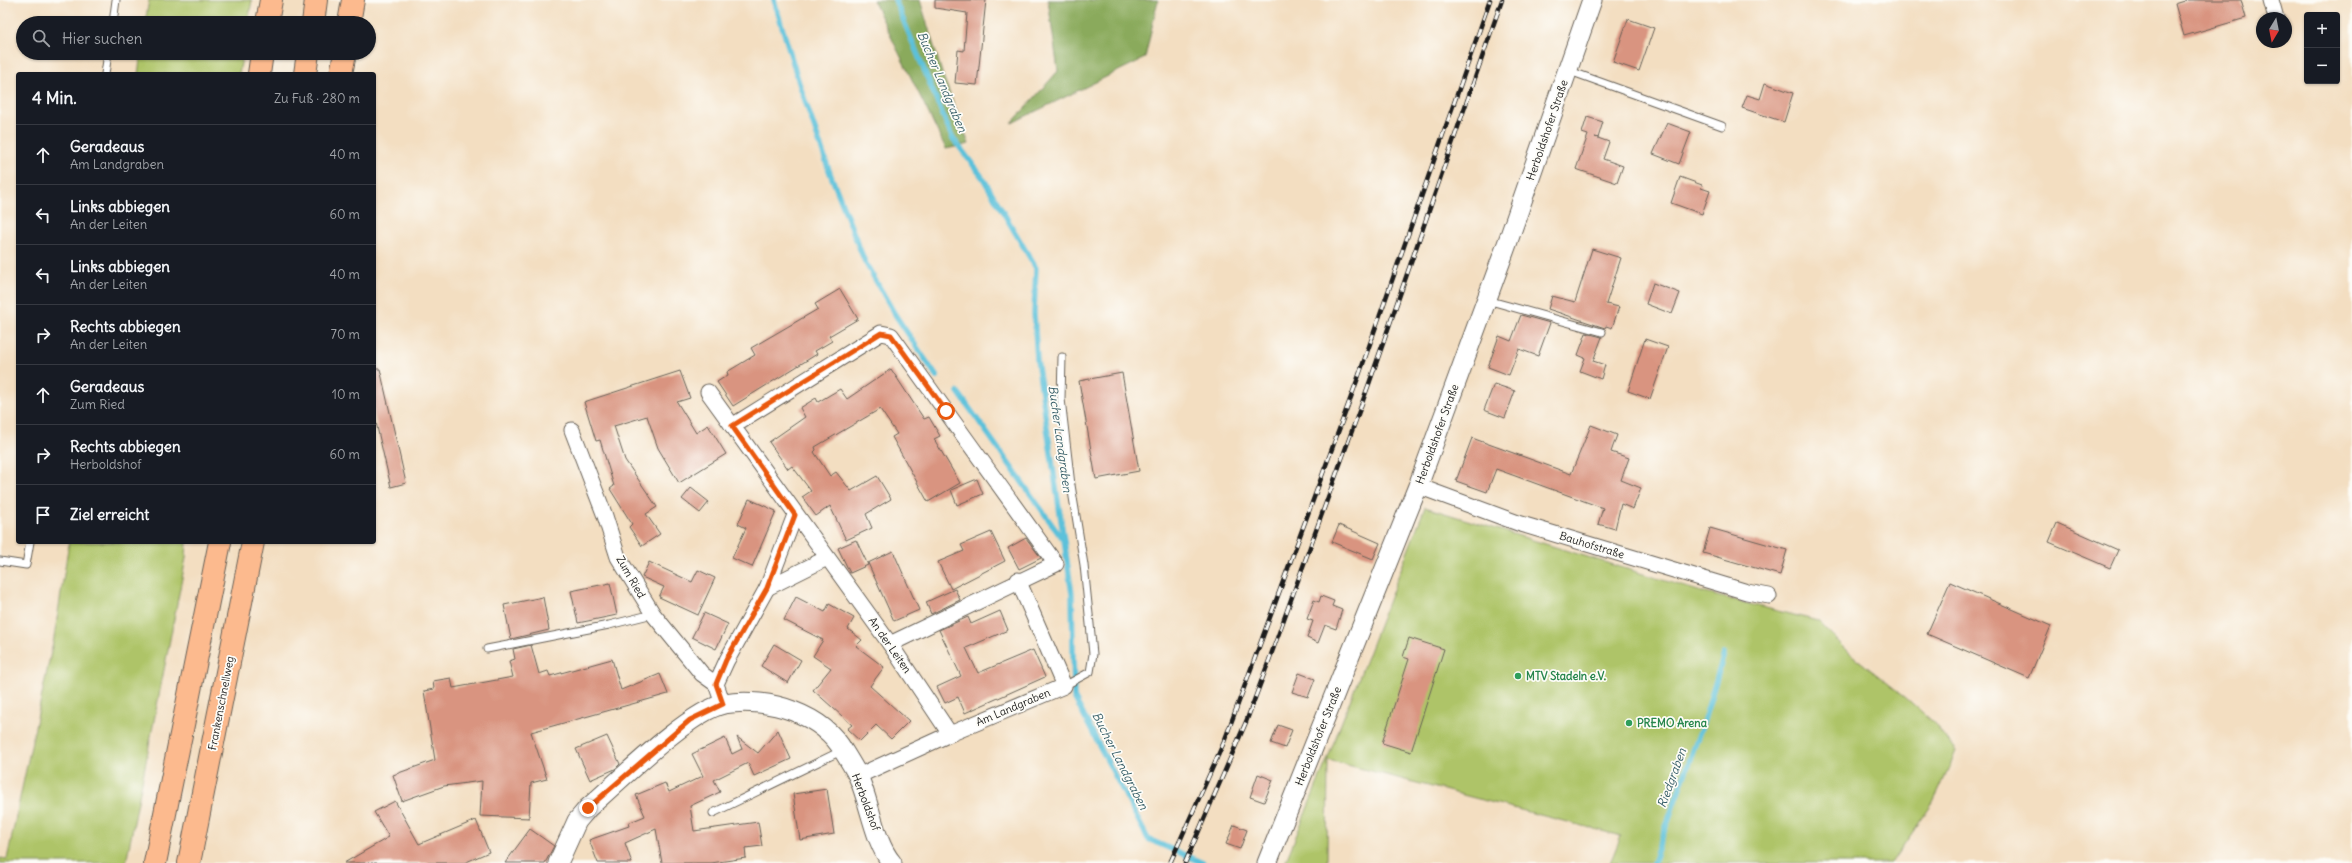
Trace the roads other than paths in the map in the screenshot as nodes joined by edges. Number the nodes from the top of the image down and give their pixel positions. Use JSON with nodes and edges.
{"nodes":[{"id":1,"x":116,"y":0,"type":"edge"},
{"id":2,"x":271,"y":0,"type":"edge"},
{"id":3,"x":316,"y":0,"type":"edge"},
{"id":4,"x":353,"y":0,"type":"edge"},
{"id":5,"x":1592,"y":0,"type":"edge"},
{"id":6,"x":2271,"y":0,"type":"edge"},
{"id":7,"x":2274,"y":12,"type":"edge"},
{"id":8,"x":114,"y":16,"type":"edge"},
{"id":9,"x":268,"y":16,"type":"edge"},
{"id":10,"x":314,"y":16,"type":"edge"},
{"id":11,"x":350,"y":16,"type":"edge"},
{"id":12,"x":107,"y":60,"type":"edge"},
{"id":13,"x":261,"y":60,"type":"edge"},
{"id":14,"x":307,"y":60,"type":"edge"},
{"id":15,"x":344,"y":60,"type":"edge"},
{"id":16,"x":1567,"y":70,"type":"junction"},
{"id":17,"x":105,"y":72,"type":"edge"},
{"id":18,"x":259,"y":72,"type":"edge"},
{"id":19,"x":304,"y":72,"type":"edge"},
{"id":20,"x":341,"y":72,"type":"edge"},
{"id":21,"x":1722,"y":126,"type":"dead end"},
{"id":22,"x":1486,"y":300,"type":"junction"},
{"id":23,"x":1602,"y":332,"type":"dead end"},
{"id":24,"x":1062,"y":357,"type":"dead end"},
{"id":25,"x":708,"y":392,"type":"dead end"},
{"id":26,"x":732,"y":426,"type":"junction"},
{"id":27,"x":572,"y":430,"type":"dead end"},
{"id":28,"x":1418,"y":486,"type":"junction"},
{"id":29,"x":795,"y":515,"type":"junction"},
{"id":30,"x":30,"y":544,"type":"edge"},
{"id":31,"x":208,"y":544,"type":"edge"},
{"id":32,"x":220,"y":544,"type":"edge"},
{"id":33,"x":254,"y":544,"type":"edge"},
{"id":34,"x":827,"y":558,"type":"junction"},
{"id":35,"x":0,"y":561,"type":"edge"},
{"id":36,"x":1018,"y":580,"type":"junction"},
{"id":37,"x":767,"y":588,"type":"junction"},
{"id":38,"x":1769,"y":596,"type":"dead end"},
{"id":39,"x":206,"y":610,"type":"junction"},
{"id":40,"x":653,"y":614,"type":"junction"},
{"id":41,"x":890,"y":644,"type":"junction"},
{"id":42,"x":487,"y":649,"type":"dead end"},
{"id":43,"x":716,"y":684,"type":"junction"},
{"id":44,"x":1064,"y":686,"type":"junction"},
{"id":45,"x":723,"y":704,"type":"junction"},
{"id":46,"x":950,"y":734,"type":"junction"},
{"id":47,"x":843,"y":750,"type":"junction"},
{"id":48,"x":858,"y":776,"type":"junction"},
{"id":49,"x":713,"y":813,"type":"dead end"},
{"id":50,"x":890,"y":862,"type":"edge"},
{"id":51,"x":155,"y":863,"type":"edge"},
{"id":52,"x":189,"y":863,"type":"edge"},
{"id":53,"x":558,"y":863,"type":"edge"},
{"id":54,"x":1267,"y":863,"type":"edge"}],
"edges":[{"from":1,"to":8,"type":"lane"},
{"from":2,"to":9,"type":"highway"},
{"from":3,"to":10,"type":"highway"},
{"from":4,"to":11,"type":"highway"},
{"from":5,"to":16,"type":"street","name":"Herboldshofer Straße"},
{"from":6,"to":7,"type":"street"},
{"from":12,"to":17,"type":"lane"},
{"from":13,"to":18,"type":"highway"},
{"from":14,"to":19,"type":"highway"},
{"from":15,"to":20,"type":"highway"},
{"from":16,"to":21,"type":"lane"},
{"from":16,"to":22,"type":"street","name":"Herboldshofer Straße"},
{"from":22,"to":23,"type":"lane"},
{"from":22,"to":28,"type":"street","name":"Herboldshofer Straße"},
{"from":24,"to":44,"type":"lane"},
{"from":25,"to":26,"type":"street","name":"An der Leiten"},
{"from":26,"to":29,"type":"street","name":"An der Leiten"},
{"from":26,"to":36,"type":"street"},
{"from":27,"to":40,"type":"street","name":"Zum Ried"},
{"from":28,"to":38,"type":"street","name":"Bauhofstraße"},
{"from":28,"to":54,"type":"street","name":"Herboldshofer Straße"},
{"from":29,"to":34,"type":"street","name":"An der Leiten"},
{"from":29,"to":37,"type":"street"},
{"from":30,"to":35,"type":"lane"},
{"from":31,"to":39,"type":"highway"},
{"from":32,"to":39,"type":"highway"},
{"from":33,"to":52,"type":"highway","name":"Frankenschnellweg"},
{"from":34,"to":37,"type":"street"},
{"from":34,"to":41,"type":"street","name":"An der Leiten"},
{"from":36,"to":41,"type":"street"},
{"from":36,"to":44,"type":"street","name":"Am Landgraben"},
{"from":37,"to":43,"type":"street"},
{"from":39,"to":51,"type":"highway"},
{"from":40,"to":42,"type":"lane"},
{"from":40,"to":43,"type":"street","name":"Zum Ried"},
{"from":41,"to":46,"type":"street","name":"An der Leiten"},
{"from":43,"to":45,"type":"street"},
{"from":44,"to":46,"type":"street","name":"Am Landgraben"},
{"from":45,"to":47,"type":"street","name":"Herboldshof"},
{"from":45,"to":53,"type":"street","name":"Herboldshof"},
{"from":46,"to":48,"type":"street","name":"Am Landgraben"},
{"from":47,"to":48,"type":"street","name":"Herboldshof"},
{"from":47,"to":49,"type":"lane"},
{"from":48,"to":50,"type":"street","name":"Herboldshof"}]}
